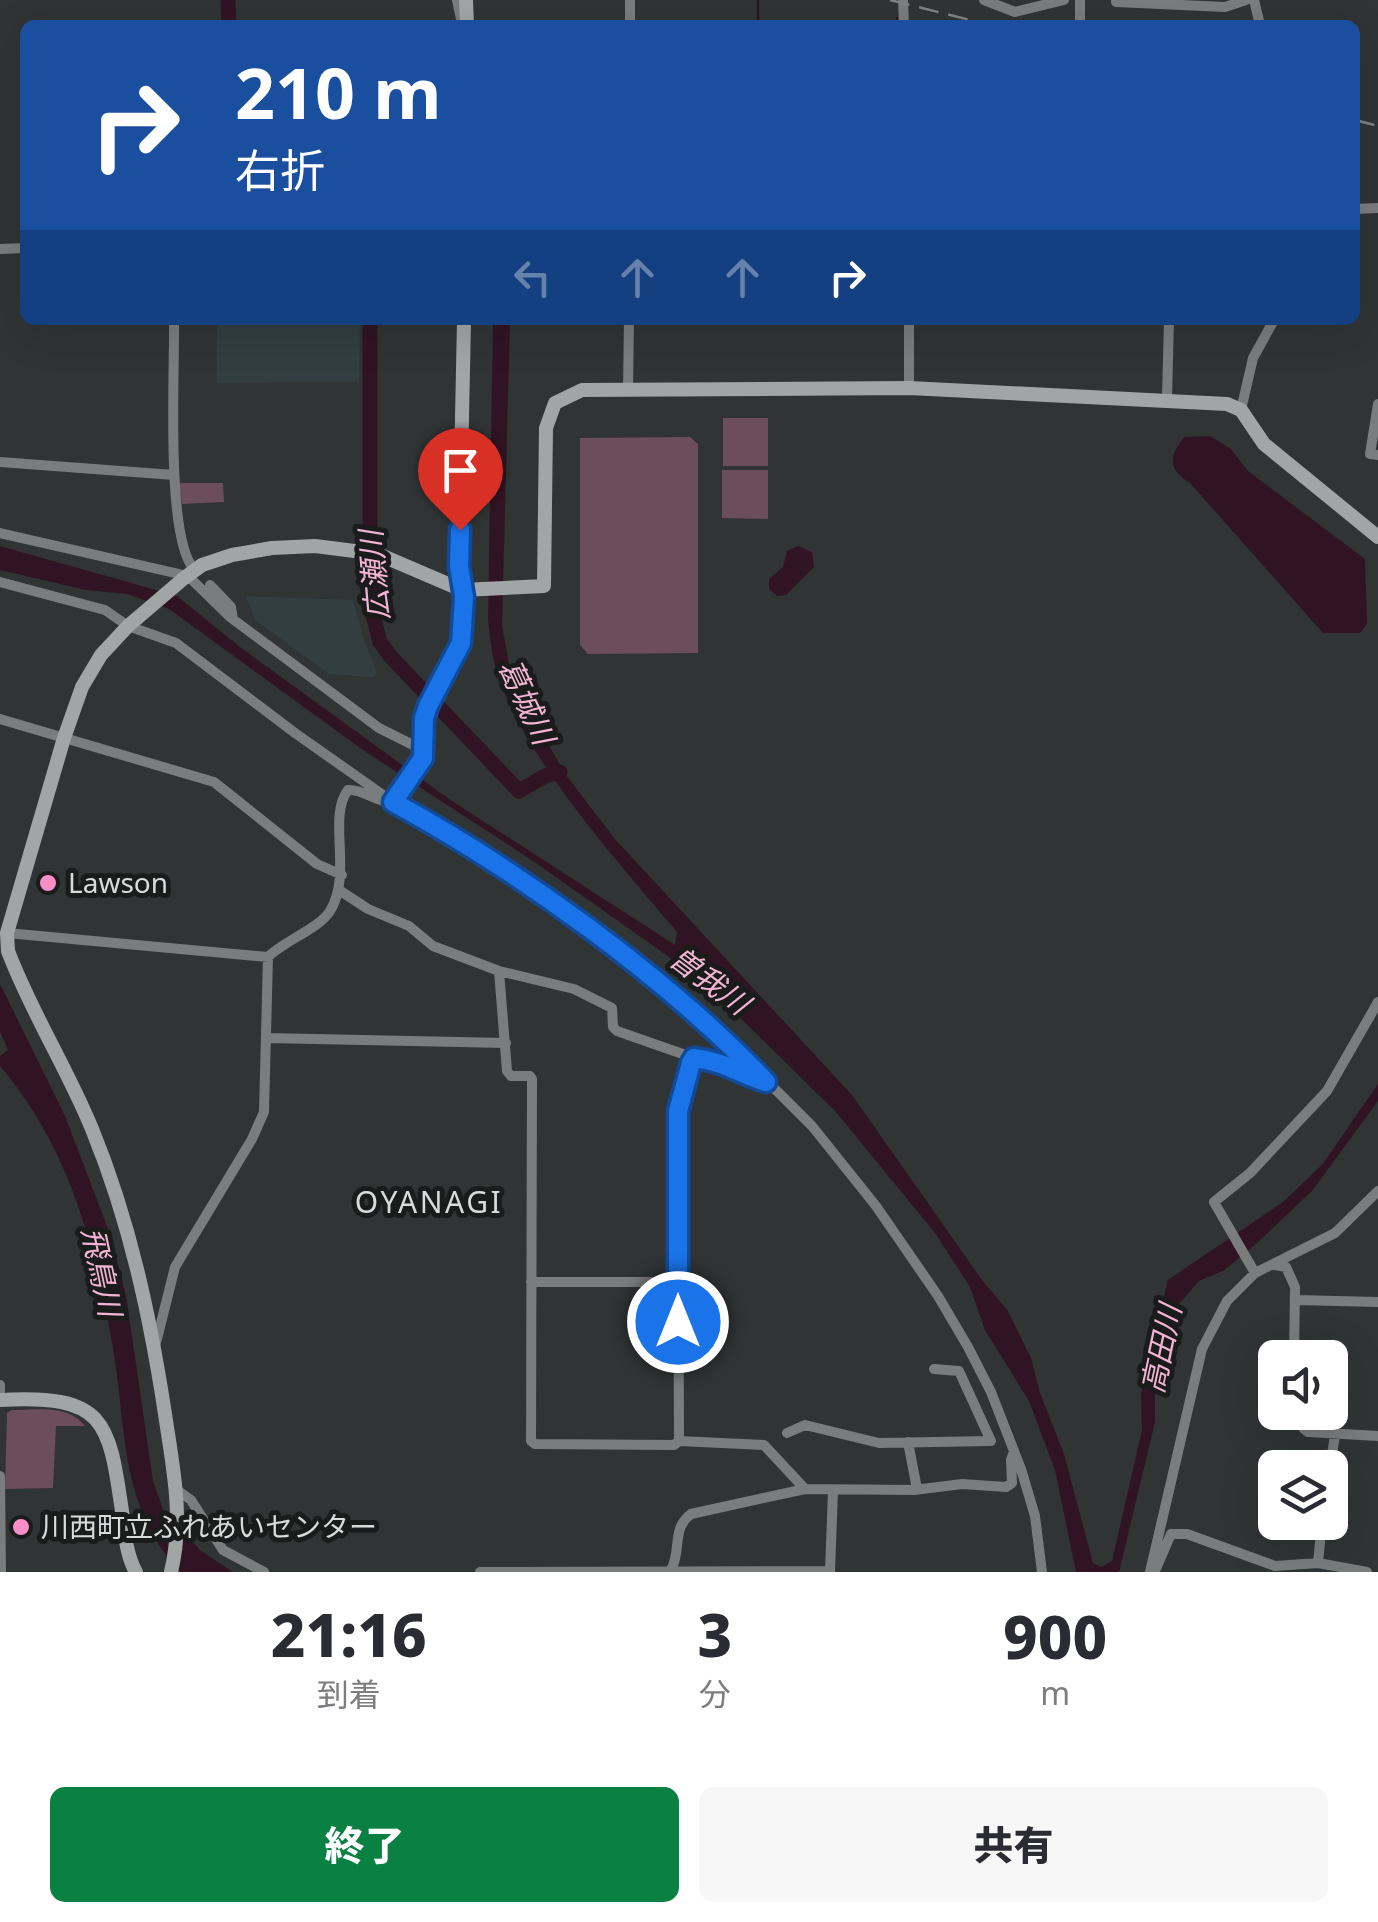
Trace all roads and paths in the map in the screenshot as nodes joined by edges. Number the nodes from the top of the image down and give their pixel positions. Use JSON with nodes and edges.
{"nodes":[{"id":1,"x":984,"y":0,"type":"edge"},
{"id":2,"x":1064,"y":0,"type":"edge"},
{"id":3,"x":1246,"y":0,"type":"edge"},
{"id":4,"x":1116,"y":2,"type":"edge"},
{"id":5,"x":174,"y":325,"type":"edge"},
{"id":6,"x":462,"y":325,"type":"edge"},
{"id":7,"x":629,"y":325,"type":"edge"},
{"id":8,"x":910,"y":325,"type":"edge"},
{"id":9,"x":1169,"y":325,"type":"edge"},
{"id":10,"x":1271,"y":325,"type":"edge"},
{"id":11,"x":909,"y":388,"type":"junction"},
{"id":12,"x":628,"y":389,"type":"junction"},
{"id":13,"x":1167,"y":398,"type":"junction"},
{"id":14,"x":1378,"y":404,"type":"edge"},
{"id":15,"x":1240,"y":410,"type":"junction"},
{"id":16,"x":1378,"y":455,"type":"edge"},
{"id":17,"x":0,"y":462,"type":"edge"},
{"id":18,"x":174,"y":474,"type":"junction"},
{"id":19,"x":0,"y":533,"type":"edge"},
{"id":20,"x":1378,"y":537,"type":"edge"},
{"id":21,"x":188,"y":574,"type":"junction"},
{"id":22,"x":0,"y":582,"type":"edge"},
{"id":23,"x":210,"y":586,"type":"dead end"},
{"id":24,"x":467,"y":589,"type":"junction"},
{"id":25,"x":232,"y":619,"type":"junction"},
{"id":26,"x":132,"y":623,"type":"junction"},
{"id":27,"x":0,"y":719,"type":"edge"},
{"id":28,"x":64,"y":738,"type":"junction"},
{"id":29,"x":423,"y":758,"type":"junction"},
{"id":30,"x":395,"y":802,"type":"junction"},
{"id":31,"x":342,"y":875,"type":"junction"},
{"id":32,"x":339,"y":890,"type":"junction"},
{"id":33,"x":4,"y":933,"type":"edge"},
{"id":34,"x":268,"y":957,"type":"junction"},
{"id":35,"x":500,"y":971,"type":"junction"},
{"id":36,"x":1378,"y":1002,"type":"edge"},
{"id":37,"x":266,"y":1038,"type":"junction"},
{"id":38,"x":506,"y":1043,"type":"junction"},
{"id":39,"x":694,"y":1058,"type":"junction"},
{"id":40,"x":766,"y":1082,"type":"junction"},
{"id":41,"x":1378,"y":1191,"type":"edge"},
{"id":42,"x":1272,"y":1264,"type":"junction"},
{"id":43,"x":1254,"y":1272,"type":"junction"},
{"id":44,"x":531,"y":1282,"type":"junction"},
{"id":45,"x":678,"y":1282,"type":"junction"},
{"id":46,"x":1296,"y":1300,"type":"junction"},
{"id":47,"x":147,"y":1302,"type":"junction"},
{"id":48,"x":164,"y":1302,"type":"junction"},
{"id":49,"x":1378,"y":1302,"type":"edge"},
{"id":50,"x":1295,"y":1340,"type":"edge"},
{"id":51,"x":155,"y":1349,"type":"junction"},
{"id":52,"x":934,"y":1368,"type":"dead end"},
{"id":53,"x":0,"y":1385,"type":"edge"},
{"id":54,"x":0,"y":1399,"type":"edge"},
{"id":55,"x":1306,"y":1430,"type":"edge"},
{"id":56,"x":787,"y":1434,"type":"dead end"},
{"id":57,"x":1334,"y":1436,"type":"junction"},
{"id":58,"x":1378,"y":1436,"type":"edge"},
{"id":59,"x":679,"y":1441,"type":"junction"},
{"id":60,"x":908,"y":1442,"type":"junction"},
{"id":61,"x":1015,"y":1450,"type":"junction"},
{"id":62,"x":1332,"y":1450,"type":"edge"},
{"id":63,"x":0,"y":1476,"type":"edge"},
{"id":64,"x":806,"y":1489,"type":"junction"},
{"id":65,"x":917,"y":1489,"type":"junction"},
{"id":66,"x":833,"y":1490,"type":"junction"},
{"id":67,"x":178,"y":1496,"type":"junction"},
{"id":68,"x":1320,"y":1540,"type":"edge"},
{"id":69,"x":1318,"y":1564,"type":"junction"},
{"id":70,"x":671,"y":1570,"type":"edge"},
{"id":71,"x":1,"y":1572,"type":"edge"},
{"id":72,"x":136,"y":1572,"type":"edge"},
{"id":73,"x":171,"y":1572,"type":"edge"},
{"id":74,"x":264,"y":1572,"type":"edge"},
{"id":75,"x":480,"y":1572,"type":"edge"},
{"id":76,"x":1042,"y":1572,"type":"edge"},
{"id":77,"x":1152,"y":1572,"type":"edge"},
{"id":78,"x":1367,"y":1572,"type":"edge"}],
"edges":[{"from":1,"to":2,"type":"street"},
{"from":3,"to":4,"type":"street"},
{"from":5,"to":18,"type":"street"},
{"from":6,"to":24,"type":"main road"},
{"from":7,"to":12,"type":"street"},
{"from":8,"to":11,"type":"street"},
{"from":9,"to":13,"type":"street"},
{"from":10,"to":15,"type":"street"},
{"from":11,"to":12,"type":"main road"},
{"from":11,"to":13,"type":"main road"},
{"from":12,"to":24,"type":"main road"},
{"from":13,"to":15,"type":"main road"},
{"from":14,"to":16,"type":"street"},
{"from":15,"to":20,"type":"main road"},
{"from":17,"to":18,"type":"street"},
{"from":18,"to":21,"type":"street"},
{"from":19,"to":21,"type":"street"},
{"from":21,"to":24,"type":"main road"},
{"from":21,"to":25,"type":"street"},
{"from":21,"to":26,"type":"main road"},
{"from":22,"to":26,"type":"street"},
{"from":23,"to":25,"type":"street"},
{"from":24,"to":29,"type":"street"},
{"from":25,"to":29,"type":"street"},
{"from":26,"to":28,"type":"main road"},
{"from":26,"to":30,"type":"street"},
{"from":27,"to":28,"type":"street"},
{"from":28,"to":31,"type":"street"},
{"from":28,"to":33,"type":"main road"},
{"from":29,"to":30,"type":"street"},
{"from":30,"to":31,"type":"street"},
{"from":30,"to":40,"type":"street"},
{"from":31,"to":32,"type":"street"},
{"from":32,"to":34,"type":"street"},
{"from":32,"to":35,"type":"street"},
{"from":33,"to":34,"type":"street"},
{"from":33,"to":47,"type":"main road"},
{"from":34,"to":37,"type":"street"},
{"from":35,"to":38,"type":"street"},
{"from":35,"to":39,"type":"street"},
{"from":36,"to":43,"type":"street"},
{"from":37,"to":38,"type":"street"},
{"from":37,"to":48,"type":"street"},
{"from":38,"to":44,"type":"street"},
{"from":39,"to":40,"type":"street"},
{"from":39,"to":45,"type":"street"},
{"from":40,"to":61,"type":"street"},
{"from":41,"to":42,"type":"street"},
{"from":42,"to":43,"type":"street"},
{"from":42,"to":46,"type":"street"},
{"from":43,"to":77,"type":"street"},
{"from":44,"to":45,"type":"street"},
{"from":44,"to":59,"type":"street"},
{"from":45,"to":59,"type":"street"},
{"from":46,"to":49,"type":"street"},
{"from":46,"to":50,"type":"street"},
{"from":47,"to":48,"type":"street"},
{"from":47,"to":51,"type":"main road"},
{"from":48,"to":51,"type":"street"},
{"from":51,"to":67,"type":"main road"},
{"from":52,"to":60,"type":"street"},
{"from":53,"to":54,"type":"street"},
{"from":54,"to":72,"type":"main road"},
{"from":55,"to":57,"type":"street"},
{"from":56,"to":60,"type":"street"},
{"from":57,"to":58,"type":"street"},
{"from":57,"to":62,"type":"street"},
{"from":59,"to":64,"type":"street"},
{"from":60,"to":65,"type":"street"},
{"from":61,"to":65,"type":"street"},
{"from":61,"to":76,"type":"street"},
{"from":63,"to":71,"type":"street"},
{"from":64,"to":66,"type":"street"},
{"from":64,"to":70,"type":"street"},
{"from":65,"to":66,"type":"street"},
{"from":66,"to":70,"type":"street"},
{"from":67,"to":73,"type":"main road"},
{"from":67,"to":74,"type":"street"},
{"from":68,"to":69,"type":"street"},
{"from":69,"to":77,"type":"street"},
{"from":69,"to":78,"type":"street"},
{"from":70,"to":75,"type":"street"}]}
